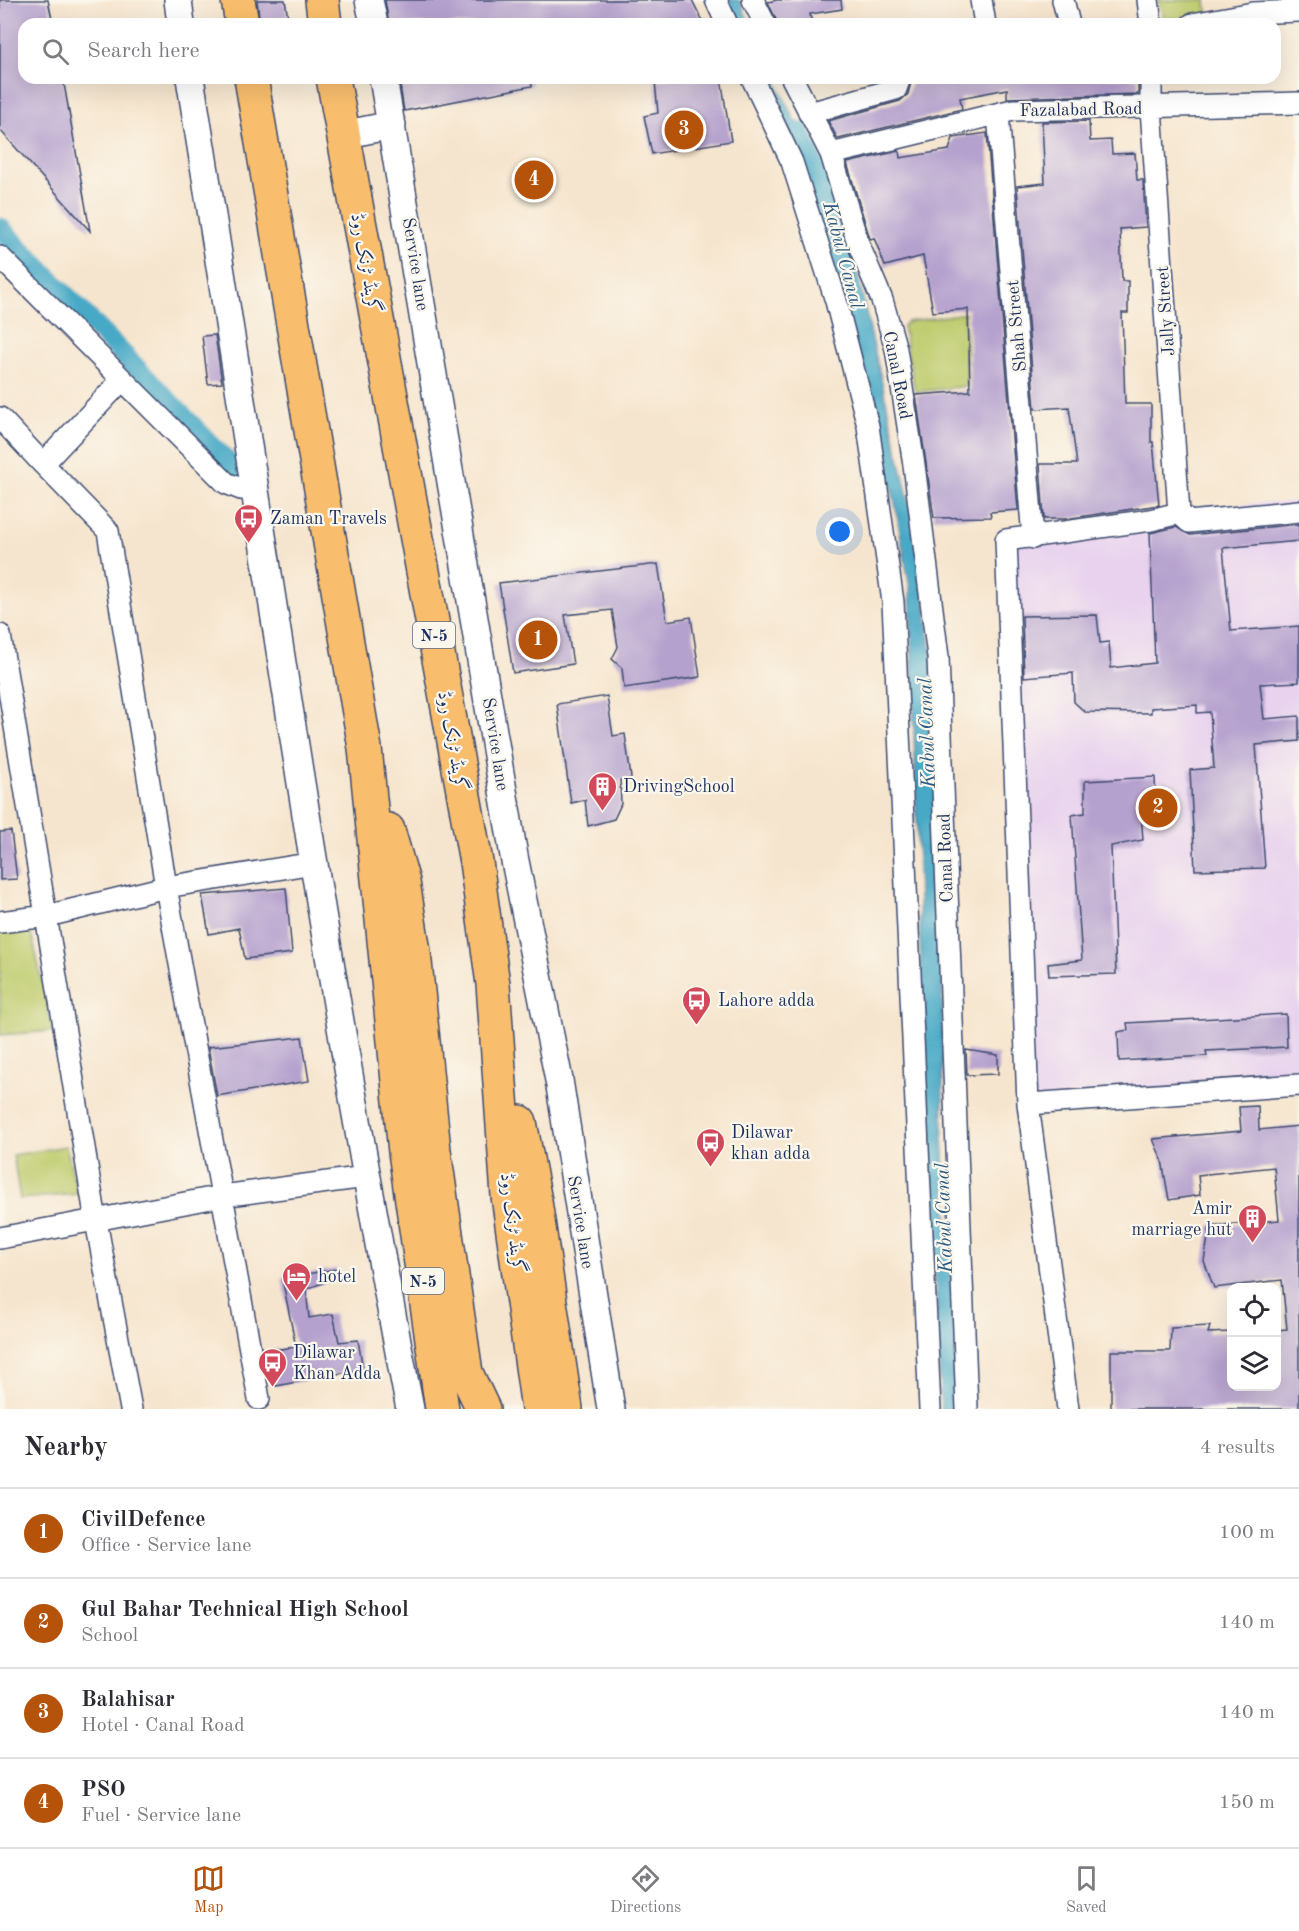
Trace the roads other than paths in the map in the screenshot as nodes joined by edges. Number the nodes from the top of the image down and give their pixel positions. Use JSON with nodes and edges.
{"nodes":[{"id":1,"x":178,"y":0,"type":"edge"},
{"id":2,"x":238,"y":0,"type":"edge"},
{"id":3,"x":322,"y":0,"type":"edge"},
{"id":4,"x":369,"y":0,"type":"edge"},
{"id":5,"x":716,"y":0,"type":"edge"},
{"id":6,"x":753,"y":0,"type":"edge"},
{"id":7,"x":981,"y":0,"type":"edge"},
{"id":8,"x":1063,"y":0,"type":"edge"},
{"id":9,"x":1148,"y":0,"type":"edge"},
{"id":10,"x":1299,"y":11,"type":"edge"},
{"id":11,"x":180,"y":18,"type":"edge"},
{"id":12,"x":241,"y":18,"type":"edge"},
{"id":13,"x":324,"y":18,"type":"edge"},
{"id":14,"x":373,"y":18,"type":"edge"},
{"id":15,"x":724,"y":18,"type":"edge"},
{"id":16,"x":762,"y":18,"type":"edge"},
{"id":17,"x":984,"y":18,"type":"edge"},
{"id":18,"x":1068,"y":18,"type":"edge"},
{"id":19,"x":1150,"y":18,"type":"edge"},
{"id":20,"x":1225,"y":18,"type":"edge"},
{"id":21,"x":191,"y":84,"type":"edge"},
{"id":22,"x":252,"y":84,"type":"edge"},
{"id":23,"x":334,"y":84,"type":"edge"},
{"id":24,"x":384,"y":84,"type":"edge"},
{"id":25,"x":755,"y":84,"type":"edge"},
{"id":26,"x":795,"y":84,"type":"edge"},
{"id":27,"x":898,"y":84,"type":"edge"},
{"id":28,"x":1151,"y":84,"type":"edge"},
{"id":29,"x":1299,"y":103,"type":"edge"},
{"id":30,"x":1151,"y":108,"type":"junction"},
{"id":31,"x":809,"y":113,"type":"junction"},
{"id":32,"x":998,"y":114,"type":"junction"},
{"id":33,"x":392,"y":125,"type":"junction"},
{"id":34,"x":342,"y":135,"type":"junction"},
{"id":35,"x":831,"y":154,"type":"junction"},
{"id":36,"x":0,"y":257,"type":"edge"},
{"id":37,"x":122,"y":380,"type":"junction"},
{"id":38,"x":0,"y":417,"type":"edge"},
{"id":39,"x":43,"y":464,"type":"junction"},
{"id":40,"x":257,"y":489,"type":"junction"},
{"id":41,"x":1299,"y":511,"type":"edge"},
{"id":42,"x":1179,"y":513,"type":"junction"},
{"id":43,"x":1033,"y":538,"type":"junction"},
{"id":44,"x":0,"y":634,"type":"edge"},
{"id":45,"x":365,"y":748,"type":"junction"},
{"id":46,"x":514,"y":856,"type":"junction"},
{"id":47,"x":476,"y":862,"type":"junction"},
{"id":48,"x":314,"y":863,"type":"junction"},
{"id":49,"x":166,"y":887,"type":"junction"},
{"id":50,"x":47,"y":916,"type":"junction"},
{"id":51,"x":0,"y":922,"type":"edge"},
{"id":52,"x":493,"y":984,"type":"junction"},
{"id":53,"x":1299,"y":1085,"type":"edge"},
{"id":54,"x":1028,"y":1104,"type":"junction"},
{"id":55,"x":366,"y":1177,"type":"junction"},
{"id":56,"x":222,"y":1196,"type":"junction"},
{"id":57,"x":96,"y":1221,"type":"junction"},
{"id":58,"x":0,"y":1238,"type":"edge"},
{"id":59,"x":418,"y":1242,"type":"junction"},
{"id":60,"x":378,"y":1245,"type":"junction"},
{"id":61,"x":259,"y":1399,"type":"dead end"},
{"id":62,"x":131,"y":1409,"type":"edge"},
{"id":63,"x":410,"y":1409,"type":"edge"},
{"id":64,"x":442,"y":1409,"type":"edge"},
{"id":65,"x":483,"y":1409,"type":"edge"},
{"id":66,"x":538,"y":1409,"type":"edge"},
{"id":67,"x":566,"y":1409,"type":"edge"},
{"id":68,"x":611,"y":1409,"type":"edge"},
{"id":69,"x":930,"y":1409,"type":"edge"},
{"id":70,"x":967,"y":1409,"type":"edge"},
{"id":71,"x":1068,"y":1409,"type":"edge"}],
"edges":[{"from":1,"to":11,"type":"street"},
{"from":2,"to":12,"type":"highway"},
{"from":3,"to":13,"type":"highway"},
{"from":4,"to":14,"type":"street"},
{"from":5,"to":15,"type":"street"},
{"from":6,"to":16,"type":"street"},
{"from":7,"to":17,"type":"street"},
{"from":8,"to":18,"type":"street"},
{"from":9,"to":19,"type":"street"},
{"from":10,"to":20,"type":"street"},
{"from":21,"to":40,"type":"street"},
{"from":22,"to":45,"type":"highway","number":"N-5"},
{"from":23,"to":34,"type":"highway","name":"گرینڈ ٹرنک روڈ","number":"N-5"},
{"from":24,"to":33,"type":"street","name":"Service lane"},
{"from":25,"to":69,"type":"street"},
{"from":26,"to":31,"type":"street","name":"Canal Road"},
{"from":27,"to":31,"type":"street"},
{"from":28,"to":30,"type":"street","name":"Jally Street"},
{"from":29,"to":30,"type":"street","name":"Fazalabad Road"},
{"from":30,"to":32,"type":"street","name":"Fazalabad Road"},
{"from":30,"to":42,"type":"street","name":"Jally Street"},
{"from":31,"to":35,"type":"street","name":"Canal Road"},
{"from":32,"to":35,"type":"street","name":"Fazalabad Road"},
{"from":32,"to":43,"type":"street","name":"Shah Street"},
{"from":33,"to":34,"type":"street"},
{"from":33,"to":46,"type":"street","name":"Service lane"},
{"from":34,"to":47,"type":"highway","name":"گرینڈ ٹرنک روڈ","number":"N-5"},
{"from":35,"to":70,"type":"street","name":"Canal Road"},
{"from":36,"to":37,"type":"street"},
{"from":37,"to":39,"type":"street"},
{"from":37,"to":40,"type":"street"},
{"from":38,"to":39,"type":"street"},
{"from":39,"to":49,"type":"street"},
{"from":40,"to":48,"type":"street"},
{"from":41,"to":42,"type":"street"},
{"from":42,"to":43,"type":"street"},
{"from":43,"to":54,"type":"street"},
{"from":44,"to":50,"type":"street"},
{"from":45,"to":59,"type":"highway","number":"N-5"},
{"from":45,"to":65,"type":"highway"},
{"from":46,"to":47,"type":"street"},
{"from":46,"to":68,"type":"street","name":"Service lane"},
{"from":47,"to":52,"type":"highway","name":"گرینڈ ٹرنک روڈ","number":"N-5"},
{"from":48,"to":49,"type":"street"},
{"from":48,"to":55,"type":"street"},
{"from":49,"to":50,"type":"street"},
{"from":49,"to":56,"type":"street"},
{"from":50,"to":51,"type":"street"},
{"from":50,"to":57,"type":"street"},
{"from":52,"to":66,"type":"highway","name":"گرینڈ ٹرنک روڈ","number":"N-5"},
{"from":52,"to":67,"type":"highway"},
{"from":53,"to":54,"type":"street"},
{"from":54,"to":71,"type":"street"},
{"from":55,"to":56,"type":"street"},
{"from":55,"to":60,"type":"street"},
{"from":56,"to":57,"type":"street"},
{"from":56,"to":61,"type":"street"},
{"from":57,"to":58,"type":"street"},
{"from":57,"to":62,"type":"street"},
{"from":59,"to":60,"type":"street"},
{"from":59,"to":64,"type":"highway","number":"N-5"},
{"from":60,"to":63,"type":"street"}]}
